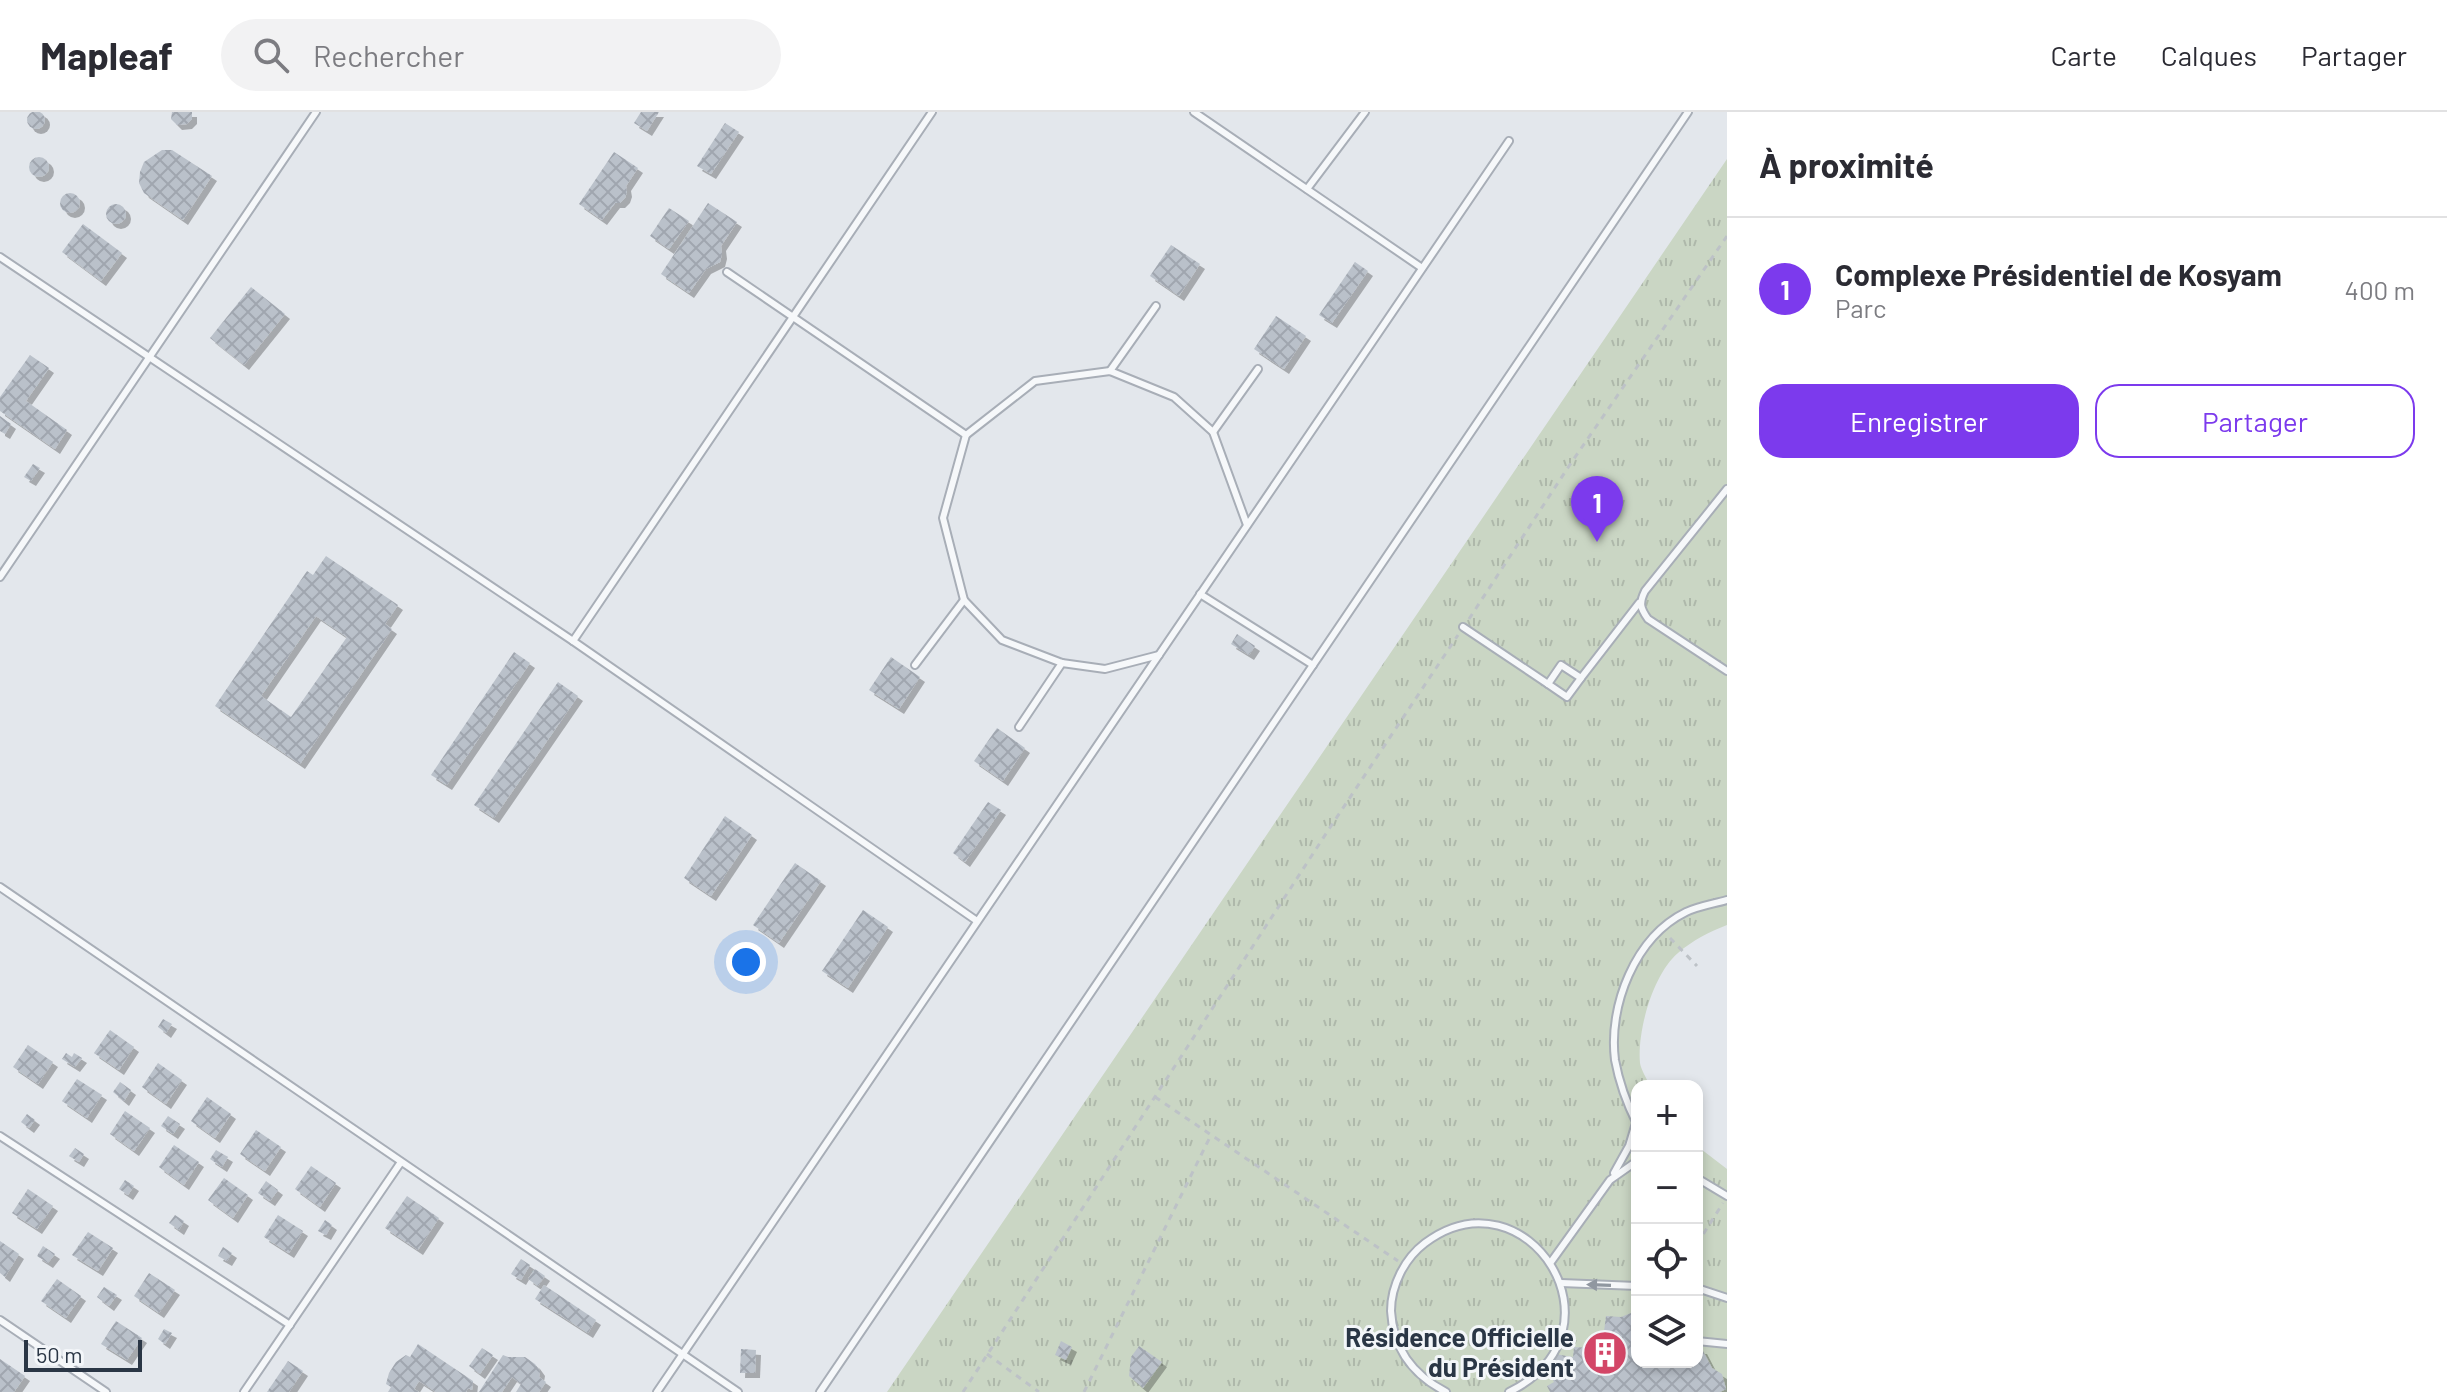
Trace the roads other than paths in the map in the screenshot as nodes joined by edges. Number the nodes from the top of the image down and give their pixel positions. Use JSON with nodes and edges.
{"nodes":[{"id":1,"x":316,"y":112,"type":"edge"},
{"id":2,"x":932,"y":112,"type":"edge"},
{"id":3,"x":1194,"y":112,"type":"edge"},
{"id":4,"x":1365,"y":112,"type":"edge"},
{"id":5,"x":1688,"y":112,"type":"edge"},
{"id":6,"x":1509,"y":141,"type":"dead end"},
{"id":7,"x":1307,"y":189,"type":"junction"},
{"id":8,"x":0,"y":257,"type":"edge"},
{"id":9,"x":1422,"y":268,"type":"junction"},
{"id":10,"x":727,"y":272,"type":"dead end"},
{"id":11,"x":1156,"y":306,"type":"dead end"},
{"id":12,"x":793,"y":317,"type":"junction"},
{"id":13,"x":149,"y":357,"type":"junction"},
{"id":14,"x":1258,"y":369,"type":"dead end"},
{"id":15,"x":1110,"y":371,"type":"junction"},
{"id":16,"x":1213,"y":432,"type":"junction"},
{"id":17,"x":966,"y":435,"type":"junction"},
{"id":18,"x":1727,"y":489,"type":"edge"},
{"id":19,"x":1247,"y":525,"type":"junction"},
{"id":20,"x":0,"y":577,"type":"edge"},
{"id":21,"x":1200,"y":594,"type":"junction"},
{"id":22,"x":964,"y":600,"type":"junction"},
{"id":23,"x":1640,"y":601,"type":"junction"},
{"id":24,"x":1463,"y":627,"type":"road end"},
{"id":25,"x":573,"y":641,"type":"junction"},
{"id":26,"x":1159,"y":655,"type":"junction"},
{"id":27,"x":1062,"y":663,"type":"junction"},
{"id":28,"x":915,"y":665,"type":"dead end"},
{"id":29,"x":1313,"y":665,"type":"junction"},
{"id":30,"x":1727,"y":671,"type":"edge"},
{"id":31,"x":1581,"y":678,"type":"junction"},
{"id":32,"x":1548,"y":684,"type":"junction"},
{"id":33,"x":1019,"y":727,"type":"dead end"},
{"id":34,"x":0,"y":887,"type":"edge"},
{"id":35,"x":1727,"y":900,"type":"edge"},
{"id":36,"x":977,"y":921,"type":"junction"},
{"id":37,"x":1631,"y":1109,"type":"edge"},
{"id":38,"x":0,"y":1136,"type":"edge"},
{"id":39,"x":1631,"y":1140,"type":"edge"},
{"id":40,"x":401,"y":1162,"type":"junction"},
{"id":41,"x":1631,"y":1165,"type":"edge"},
{"id":42,"x":1610,"y":1180,"type":"junction"},
{"id":43,"x":1703,"y":1182,"type":"edge"},
{"id":44,"x":1727,"y":1196,"type":"edge"},
{"id":45,"x":1551,"y":1262,"type":"junction"},
{"id":46,"x":1561,"y":1283,"type":"junction"},
{"id":47,"x":1631,"y":1286,"type":"edge"},
{"id":48,"x":1703,"y":1290,"type":"edge"},
{"id":49,"x":1727,"y":1298,"type":"edge"},
{"id":50,"x":0,"y":1320,"type":"edge"},
{"id":51,"x":290,"y":1325,"type":"junction"},
{"id":52,"x":1703,"y":1342,"type":"edge"},
{"id":53,"x":1727,"y":1344,"type":"edge"},
{"id":54,"x":683,"y":1354,"type":"junction"},
{"id":55,"x":106,"y":1392,"type":"edge"},
{"id":56,"x":244,"y":1392,"type":"edge"},
{"id":57,"x":657,"y":1392,"type":"edge"},
{"id":58,"x":738,"y":1392,"type":"edge"},
{"id":59,"x":820,"y":1392,"type":"edge"},
{"id":60,"x":1446,"y":1392,"type":"edge"},
{"id":61,"x":1509,"y":1392,"type":"edge"}],
"edges":[{"from":1,"to":13,"type":"lane"},
{"from":2,"to":12,"type":"lane"},
{"from":3,"to":7,"type":"lane"},
{"from":4,"to":7,"type":"lane"},
{"from":5,"to":29,"type":"lane"},
{"from":6,"to":9,"type":"lane"},
{"from":7,"to":9,"type":"lane"},
{"from":8,"to":13,"type":"lane"},
{"from":9,"to":19,"type":"lane"},
{"from":10,"to":12,"type":"lane"},
{"from":11,"to":15,"type":"lane"},
{"from":12,"to":17,"type":"lane"},
{"from":12,"to":25,"type":"lane"},
{"from":13,"to":20,"type":"lane"},
{"from":13,"to":25,"type":"lane"},
{"from":14,"to":16,"type":"lane"},
{"from":15,"to":16,"type":"lane"},
{"from":15,"to":17,"type":"lane"},
{"from":16,"to":19,"type":"lane"},
{"from":17,"to":22,"type":"lane"},
{"from":18,"to":23,"type":"lane"},
{"from":19,"to":21,"type":"lane"},
{"from":21,"to":26,"type":"lane"},
{"from":21,"to":29,"type":"lane"},
{"from":22,"to":27,"type":"lane"},
{"from":22,"to":28,"type":"lane"},
{"from":23,"to":30,"type":"lane"},
{"from":23,"to":31,"type":"lane"},
{"from":24,"to":32,"type":"lane"},
{"from":25,"to":36,"type":"lane"},
{"from":26,"to":27,"type":"lane"},
{"from":26,"to":36,"type":"lane"},
{"from":27,"to":33,"type":"lane"},
{"from":29,"to":59,"type":"lane"},
{"from":31,"to":32,"type":"lane"},
{"from":31,"to":32,"type":"lane"},
{"from":34,"to":40,"type":"lane"},
{"from":35,"to":37,"type":"lane"},
{"from":36,"to":54,"type":"lane"},
{"from":38,"to":51,"type":"lane"},
{"from":39,"to":42,"type":"lane"},
{"from":40,"to":51,"type":"lane"},
{"from":40,"to":54,"type":"lane"},
{"from":41,"to":42,"type":"lane"},
{"from":42,"to":45,"type":"lane"},
{"from":43,"to":44,"type":"lane"},
{"from":45,"to":46,"type":"lane"},
{"from":45,"to":60,"type":"lane"},
{"from":47,"to":46,"type":"lane","one_way":true},
{"from":46,"to":61,"type":"lane"},
{"from":48,"to":49,"type":"lane"},
{"from":50,"to":55,"type":"lane"},
{"from":51,"to":56,"type":"lane"},
{"from":52,"to":53,"type":"lane"},
{"from":54,"to":57,"type":"lane"},
{"from":54,"to":58,"type":"lane"}]}
